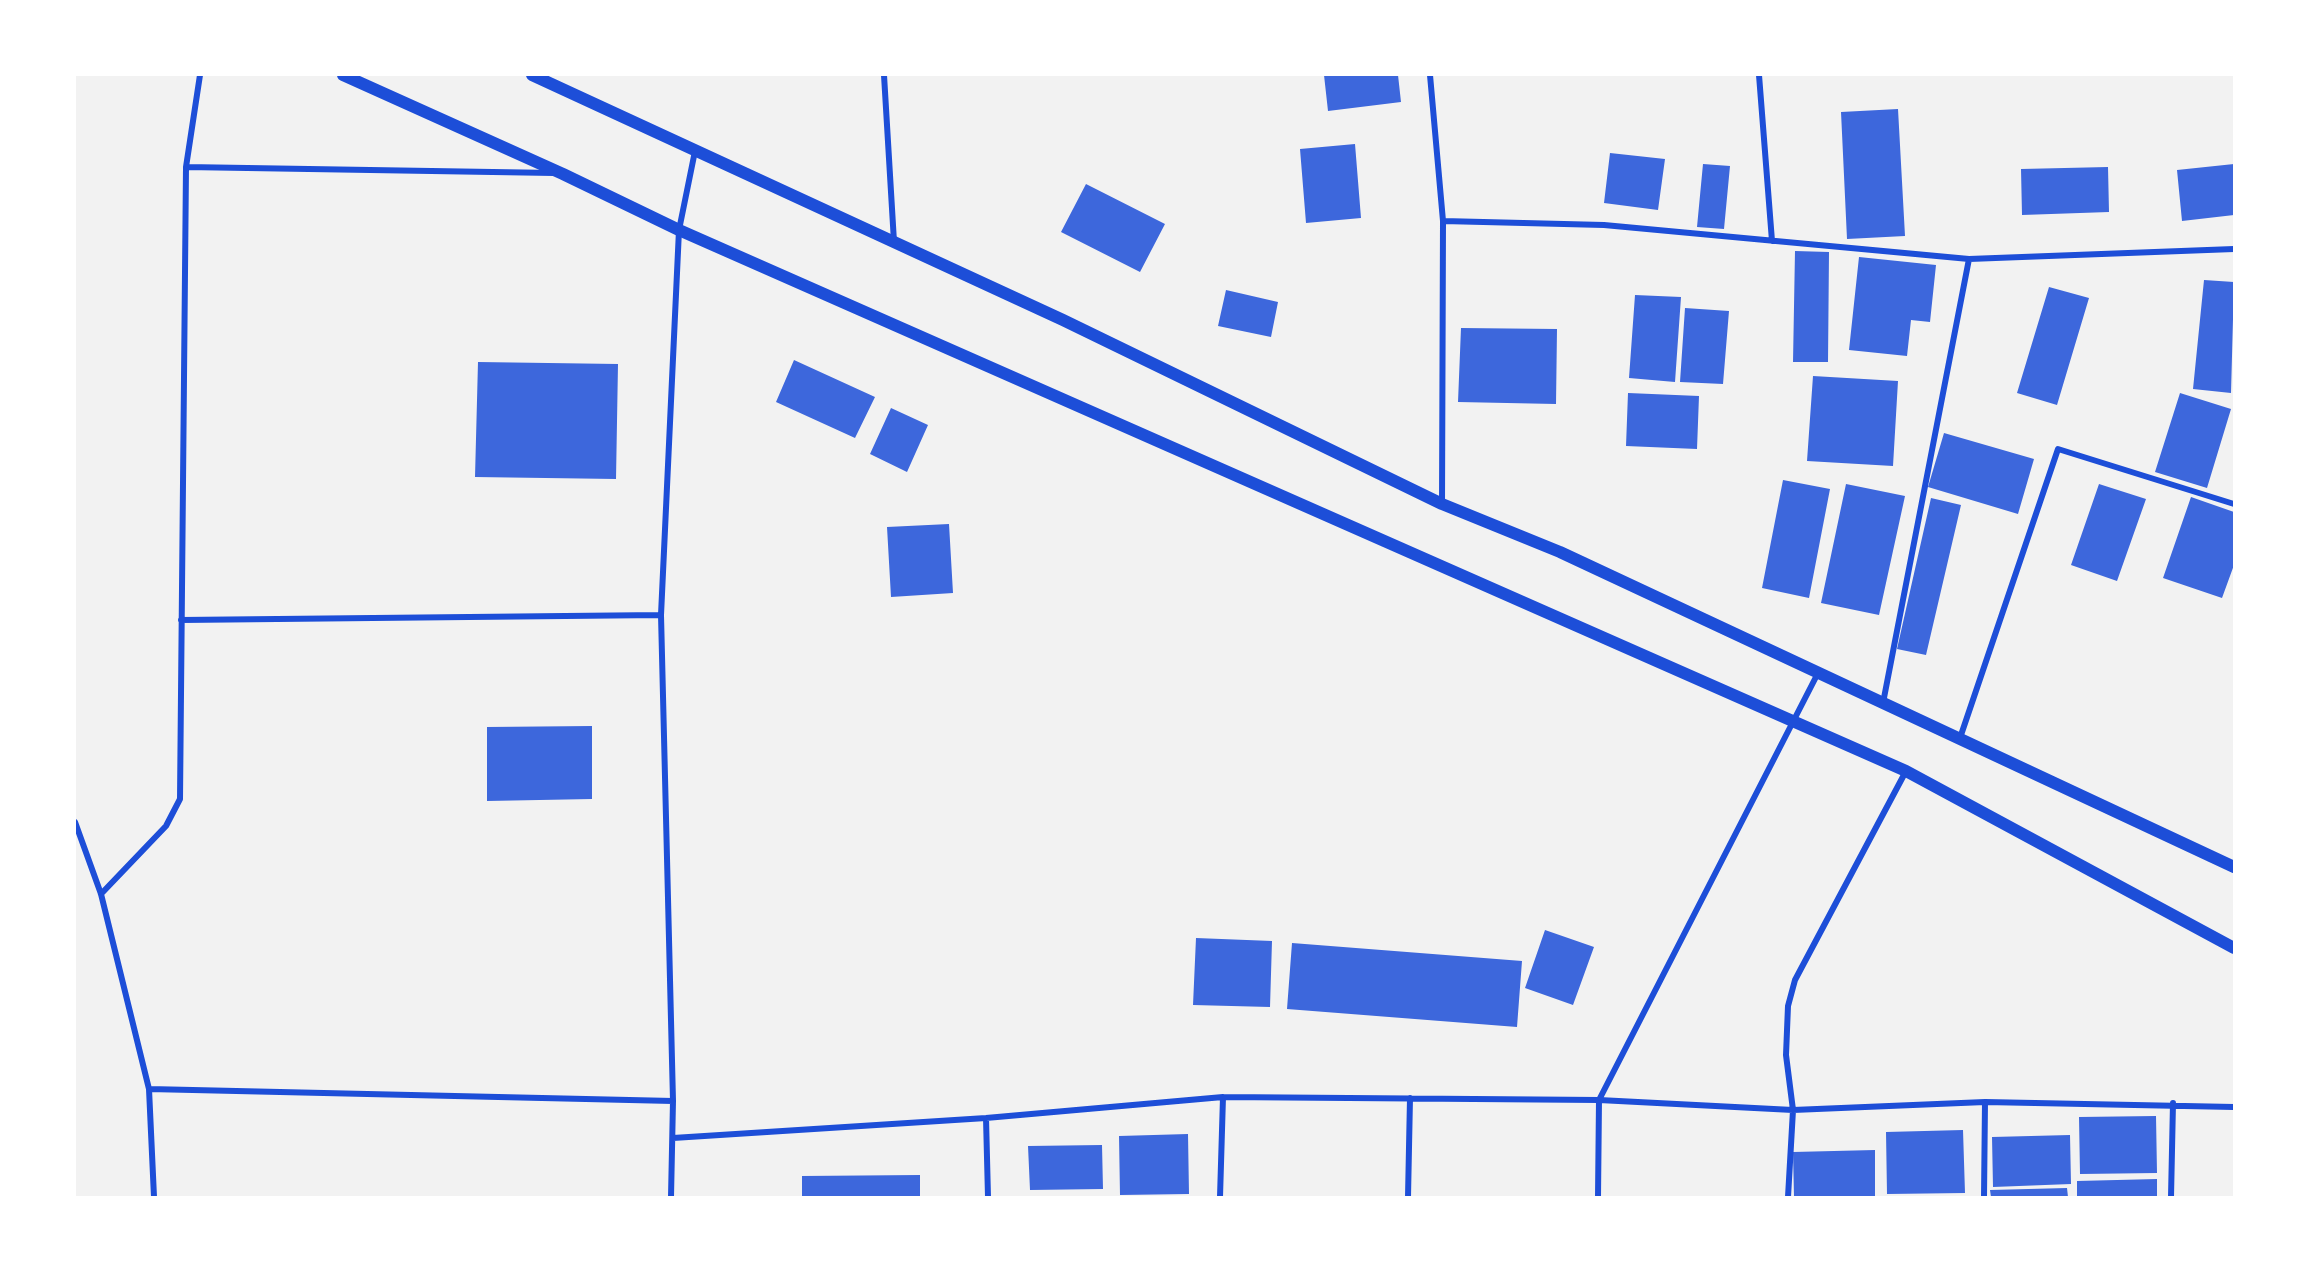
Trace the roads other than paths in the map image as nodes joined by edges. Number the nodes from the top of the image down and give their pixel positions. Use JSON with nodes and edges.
{"nodes":[{"id":1,"x":200,"y":75,"type":"edge"},
{"id":2,"x":343,"y":75,"type":"edge"},
{"id":3,"x":532,"y":75,"type":"edge"},
{"id":4,"x":884,"y":75,"type":"edge"},
{"id":5,"x":1430,"y":75,"type":"edge"},
{"id":6,"x":1759,"y":75,"type":"edge"},
{"id":7,"x":695,"y":150,"type":"junction"},
{"id":8,"x":186,"y":167,"type":"junction"},
{"id":9,"x":563,"y":174,"type":"junction"},
{"id":10,"x":1443,"y":222,"type":"junction"},
{"id":11,"x":679,"y":230,"type":"junction"},
{"id":12,"x":1772,"y":241,"type":"junction"},
{"id":13,"x":894,"y":242,"type":"junction"},
{"id":14,"x":2234,"y":249,"type":"edge"},
{"id":15,"x":1969,"y":259,"type":"junction"},
{"id":16,"x":1442,"y":504,"type":"junction"},
{"id":17,"x":2234,"y":504,"type":"edge"},
{"id":18,"x":661,"y":615,"type":"junction"},
{"id":19,"x":181,"y":620,"type":"junction"},
{"id":20,"x":1818,"y":672,"type":"junction"},
{"id":21,"x":1884,"y":703,"type":"junction"},
{"id":22,"x":1795,"y":722,"type":"junction"},
{"id":23,"x":1960,"y":738,"type":"junction"},
{"id":24,"x":1906,"y":771,"type":"junction"},
{"id":25,"x":75,"y":822,"type":"edge"},
{"id":26,"x":2234,"y":867,"type":"edge"},
{"id":27,"x":101,"y":894,"type":"junction"},
{"id":28,"x":2234,"y":948,"type":"edge"},
{"id":29,"x":149,"y":1089,"type":"junction"},
{"id":30,"x":1223,"y":1097,"type":"junction"},
{"id":31,"x":1410,"y":1098,"type":"junction"},
{"id":32,"x":1599,"y":1100,"type":"junction"},
{"id":33,"x":673,"y":1101,"type":"junction"},
{"id":34,"x":1985,"y":1102,"type":"junction"},
{"id":35,"x":2173,"y":1103,"type":"junction"},
{"id":36,"x":2234,"y":1107,"type":"edge"},
{"id":37,"x":1793,"y":1110,"type":"junction"},
{"id":38,"x":986,"y":1118,"type":"junction"},
{"id":39,"x":673,"y":1138,"type":"junction"},
{"id":40,"x":154,"y":1197,"type":"edge"},
{"id":41,"x":671,"y":1197,"type":"edge"},
{"id":42,"x":988,"y":1197,"type":"edge"},
{"id":43,"x":1220,"y":1197,"type":"edge"},
{"id":44,"x":1408,"y":1197,"type":"edge"},
{"id":45,"x":1598,"y":1197,"type":"edge"},
{"id":46,"x":1788,"y":1197,"type":"edge"},
{"id":47,"x":1984,"y":1197,"type":"edge"},
{"id":48,"x":2171,"y":1197,"type":"edge"}],
"edges":[{"from":1,"to":8,"type":"street"},
{"from":2,"to":9,"type":"main road"},
{"from":3,"to":7,"type":"main road"},
{"from":4,"to":13,"type":"street"},
{"from":5,"to":10,"type":"street"},
{"from":6,"to":12,"type":"street"},
{"from":7,"to":11,"type":"street"},
{"from":7,"to":13,"type":"main road"},
{"from":8,"to":9,"type":"street"},
{"from":8,"to":19,"type":"street"},
{"from":9,"to":11,"type":"main road"},
{"from":10,"to":12,"type":"street"},
{"from":10,"to":16,"type":"street"},
{"from":11,"to":18,"type":"street"},
{"from":11,"to":22,"type":"main road"},
{"from":12,"to":15,"type":"street"},
{"from":13,"to":16,"type":"main road"},
{"from":14,"to":15,"type":"street"},
{"from":15,"to":21,"type":"street"},
{"from":16,"to":20,"type":"main road"},
{"from":17,"to":23,"type":"street"},
{"from":18,"to":19,"type":"street"},
{"from":18,"to":33,"type":"street"},
{"from":19,"to":27,"type":"street"},
{"from":20,"to":21,"type":"main road"},
{"from":20,"to":22,"type":"street"},
{"from":21,"to":23,"type":"main road"},
{"from":22,"to":24,"type":"main road"},
{"from":22,"to":32,"type":"street"},
{"from":23,"to":26,"type":"main road"},
{"from":24,"to":28,"type":"main road"},
{"from":24,"to":37,"type":"street"},
{"from":25,"to":27,"type":"street"},
{"from":27,"to":29,"type":"street"},
{"from":29,"to":33,"type":"street"},
{"from":29,"to":40,"type":"street"},
{"from":30,"to":31,"type":"street"},
{"from":30,"to":38,"type":"street"},
{"from":30,"to":43,"type":"street"},
{"from":31,"to":32,"type":"street"},
{"from":31,"to":44,"type":"street"},
{"from":32,"to":37,"type":"street"},
{"from":32,"to":45,"type":"street"},
{"from":33,"to":39,"type":"street"},
{"from":34,"to":35,"type":"street"},
{"from":34,"to":37,"type":"street"},
{"from":34,"to":47,"type":"street"},
{"from":35,"to":36,"type":"street"},
{"from":35,"to":48,"type":"street"},
{"from":37,"to":46,"type":"street"},
{"from":38,"to":39,"type":"street"},
{"from":38,"to":42,"type":"street"},
{"from":39,"to":41,"type":"street"}]}
